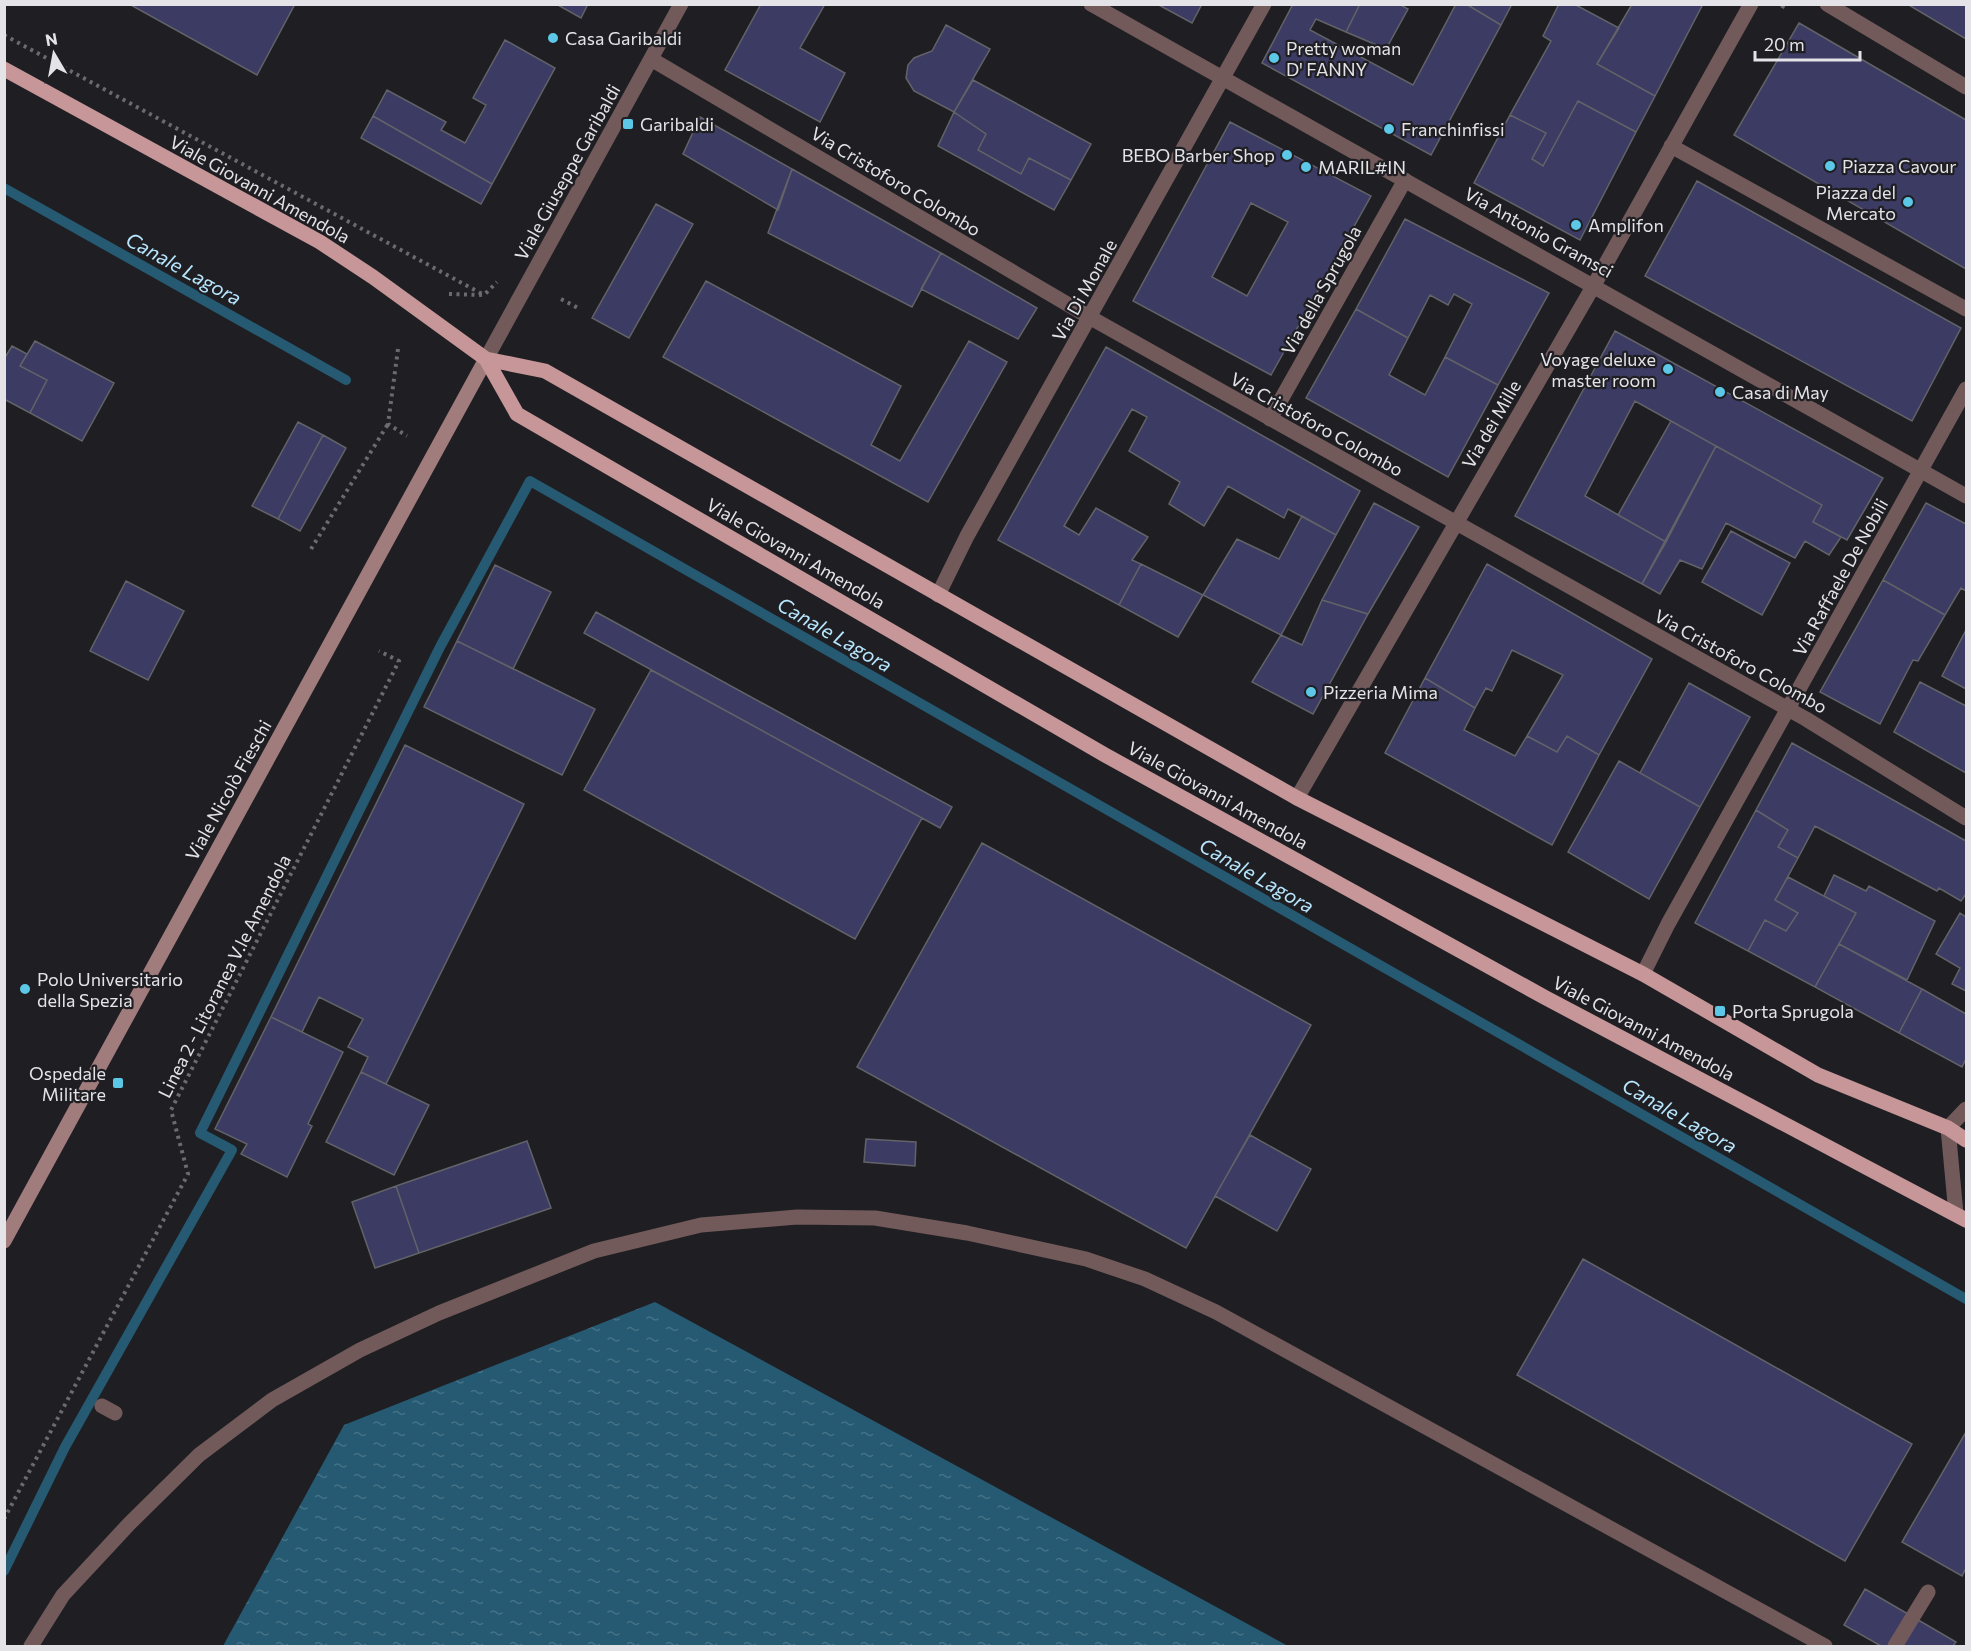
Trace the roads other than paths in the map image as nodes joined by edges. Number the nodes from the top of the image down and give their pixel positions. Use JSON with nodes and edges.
{"nodes":[{"id":1,"x":681,"y":4,"type":"edge"},
{"id":2,"x":1092,"y":4,"type":"edge"},
{"id":3,"x":1264,"y":4,"type":"edge"},
{"id":4,"x":1750,"y":4,"type":"edge"},
{"id":5,"x":1827,"y":4,"type":"edge"},
{"id":6,"x":651,"y":59,"type":"junction"},
{"id":7,"x":4,"y":69,"type":"edge"},
{"id":8,"x":1224,"y":77,"type":"junction"},
{"id":9,"x":1966,"y":87,"type":"edge"},
{"id":10,"x":1671,"y":146,"type":"junction"},
{"id":11,"x":1405,"y":180,"type":"junction"},
{"id":12,"x":1594,"y":285,"type":"junction"},
{"id":13,"x":1966,"y":309,"type":"edge"},
{"id":14,"x":1091,"y":318,"type":"junction"},
{"id":15,"x":486,"y":359,"type":"junction"},
{"id":16,"x":1966,"y":389,"type":"edge"},
{"id":17,"x":1270,"y":419,"type":"junction"},
{"id":18,"x":1921,"y":472,"type":"junction"},
{"id":19,"x":1966,"y":496,"type":"edge"},
{"id":20,"x":1456,"y":524,"type":"junction"},
{"id":21,"x":938,"y":595,"type":"junction"},
{"id":22,"x":1787,"y":708,"type":"junction"},
{"id":23,"x":1297,"y":798,"type":"junction"},
{"id":24,"x":1966,"y":818,"type":"edge"},
{"id":25,"x":1642,"y":974,"type":"junction"},
{"id":26,"x":1966,"y":1109,"type":"edge"},
{"id":27,"x":1948,"y":1128,"type":"junction"},
{"id":28,"x":1966,"y":1140,"type":"edge"},
{"id":29,"x":1961,"y":1217,"type":"edge"},
{"id":30,"x":4,"y":1241,"type":"edge"},
{"id":31,"x":1928,"y":1592,"type":"dead end"},
{"id":32,"x":31,"y":1647,"type":"edge"},
{"id":33,"x":1825,"y":1647,"type":"edge"},
{"id":34,"x":1895,"y":1647,"type":"edge"}],
"edges":[{"from":1,"to":6,"type":"street","name":"Viale Giuseppe Garibaldi"},
{"from":2,"to":8,"type":"street","name":"Via Antonio Gramsci"},
{"from":3,"to":8,"type":"street","name":"Via Di Monale"},
{"from":4,"to":10,"type":"street","name":"Via dei Mille"},
{"from":5,"to":9,"type":"street"},
{"from":6,"to":14,"type":"street","name":"Via Cristoforo Colombo"},
{"from":6,"to":15,"type":"street","name":"Viale Giuseppe Garibaldi"},
{"from":7,"to":15,"type":"main road","name":"Viale Giovanni Amendola"},
{"from":8,"to":11,"type":"street","name":"Via Antonio Gramsci"},
{"from":8,"to":14,"type":"street","name":"Via Di Monale"},
{"from":10,"to":12,"type":"street","name":"Via dei Mille"},
{"from":10,"to":13,"type":"street"},
{"from":11,"to":12,"type":"street","name":"Via Antonio Gramsci"},
{"from":11,"to":17,"type":"street","name":"Via della Sprugola"},
{"from":12,"to":18,"type":"street","name":"Via Antonio Gramsci"},
{"from":12,"to":20,"type":"street","name":"Via dei Mille"},
{"from":14,"to":17,"type":"street","name":"Via Cristoforo Colombo"},
{"from":14,"to":21,"type":"street","name":"Via Di Monale"},
{"from":15,"to":21,"type":"main road","name":"Viale Giovanni Amendola"},
{"from":15,"to":29,"type":"main road","name":"Viale Giovanni Amendola"},
{"from":15,"to":30,"type":"main road","name":"Viale Nicolò Fieschi"},
{"from":16,"to":18,"type":"street","name":"Via Raffaele De Nobili"},
{"from":17,"to":20,"type":"street","name":"Via Cristoforo Colombo"},
{"from":18,"to":19,"type":"street","name":"Via Antonio Gramsci"},
{"from":18,"to":22,"type":"street","name":"Via Raffaele De Nobili"},
{"from":20,"to":22,"type":"street","name":"Via Cristoforo Colombo"},
{"from":20,"to":23,"type":"street","name":"Via dei Mille"},
{"from":21,"to":23,"type":"main road","name":"Viale Giovanni Amendola"},
{"from":22,"to":24,"type":"street","name":"Via Cristoforo Colombo"},
{"from":22,"to":25,"type":"street","name":"Via Raffaele De Nobili"},
{"from":23,"to":25,"type":"main road","name":"Viale Giovanni Amendola"},
{"from":25,"to":27,"type":"main road","name":"Viale Giovanni Amendola"},
{"from":26,"to":27,"type":"street"},
{"from":27,"to":28,"type":"main road","name":"Viale Giovanni Amendola"},
{"from":27,"to":29,"type":"street"},
{"from":31,"to":34,"type":"street"},
{"from":32,"to":33,"type":"street"}]}
